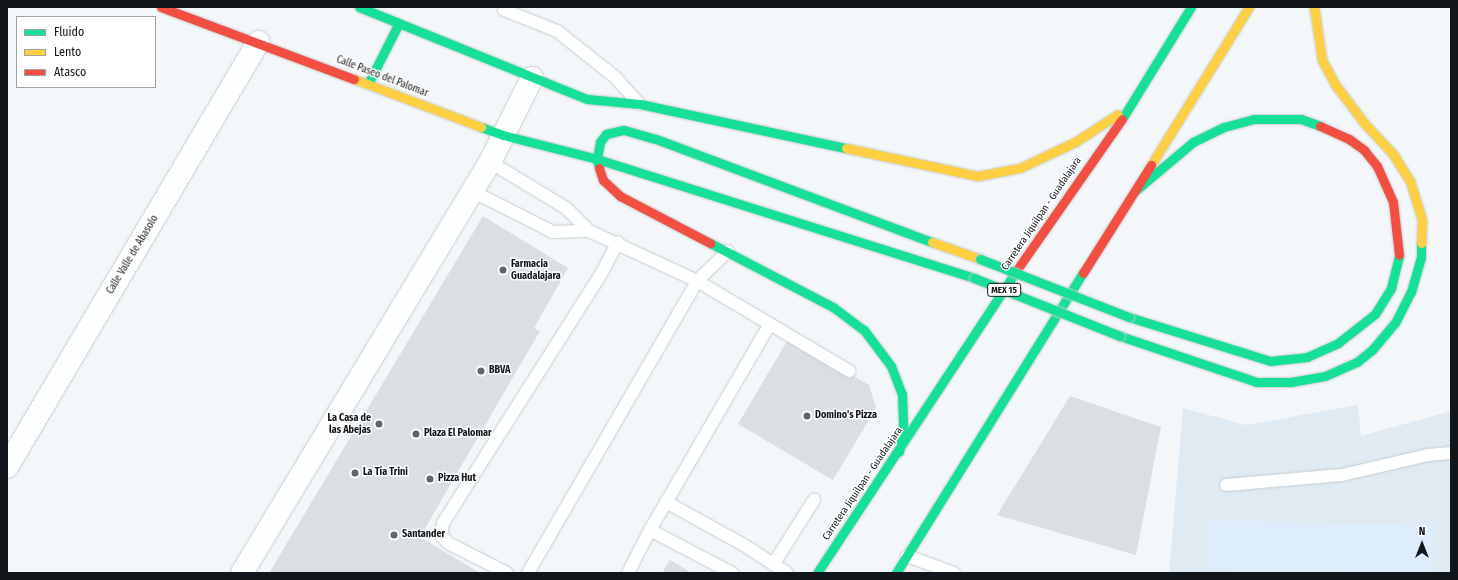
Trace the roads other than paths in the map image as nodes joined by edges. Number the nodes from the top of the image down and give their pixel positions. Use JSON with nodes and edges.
{"nodes":[{"id":1,"x":161,"y":7,"type":"edge"},
{"id":2,"x":359,"y":7,"type":"edge"},
{"id":3,"x":1191,"y":7,"type":"edge"},
{"id":4,"x":1249,"y":7,"type":"edge"},
{"id":5,"x":1314,"y":7,"type":"edge"},
{"id":6,"x":504,"y":10,"type":"dead end"},
{"id":7,"x":399,"y":23,"type":"junction"},
{"id":8,"x":258,"y":42,"type":"junction"},
{"id":9,"x":532,"y":78,"type":"junction"},
{"id":10,"x":368,"y":84,"type":"junction"},
{"id":11,"x":587,"y":99,"type":"junction"},
{"id":12,"x":1136,"y":99,"type":"junction"},
{"id":13,"x":640,"y":104,"type":"junction"},
{"id":14,"x":608,"y":110,"type":"dead end"},
{"id":15,"x":629,"y":121,"type":"dead end"},
{"id":16,"x":503,"y":135,"type":"junction"},
{"id":17,"x":698,"y":157,"type":"junction"},
{"id":18,"x":597,"y":160,"type":"junction"},
{"id":19,"x":490,"y":162,"type":"junction"},
{"id":20,"x":1136,"y":190,"type":"junction"},
{"id":21,"x":472,"y":191,"type":"junction"},
{"id":22,"x":589,"y":231,"type":"junction"},
{"id":23,"x":618,"y":242,"type":"junction"},
{"id":24,"x":728,"y":251,"type":"junction"},
{"id":25,"x":697,"y":281,"type":"junction"},
{"id":26,"x":770,"y":324,"type":"junction"},
{"id":27,"x":849,"y":371,"type":"dead end"},
{"id":28,"x":899,"y":452,"type":"junction"},
{"id":29,"x":1451,"y":453,"type":"edge"},
{"id":30,"x":7,"y":467,"type":"edge"},
{"id":31,"x":1226,"y":485,"type":"dead end"},
{"id":32,"x":814,"y":500,"type":"dead end"},
{"id":33,"x":666,"y":502,"type":"junction"},
{"id":34,"x":650,"y":530,"type":"junction"},
{"id":35,"x":907,"y":556,"type":"junction"},
{"id":36,"x":774,"y":563,"type":"junction"},
{"id":37,"x":242,"y":573,"type":"edge"},
{"id":38,"x":506,"y":573,"type":"edge"},
{"id":39,"x":528,"y":573,"type":"edge"},
{"id":40,"x":628,"y":573,"type":"edge"},
{"id":41,"x":732,"y":573,"type":"edge"},
{"id":42,"x":788,"y":573,"type":"edge"},
{"id":43,"x":817,"y":573,"type":"edge"},
{"id":44,"x":896,"y":573,"type":"edge"},
{"id":45,"x":954,"y":573,"type":"edge"}],
"edges":[{"from":1,"to":8,"type":"main road","name":"Calle Paseo del Palomar"},
{"from":2,"to":7,"type":"main road"},
{"from":3,"to":12,"type":"main road","name":"Carretera Jiquilpan - Guadalajara","number":"MEX 15"},
{"from":4,"to":20,"type":"main road"},
{"from":5,"to":18,"type":"main road","name":"Calle Paseo del Palomar","bridge":true},
{"from":6,"to":13,"type":"lane"},
{"from":7,"to":9,"type":"main road"},
{"from":7,"to":10,"type":"main road"},
{"from":8,"to":10,"type":"main road","name":"Calle Paseo del Palomar"},
{"from":8,"to":30,"type":"street","name":"Calle Valle de Abasolo"},
{"from":9,"to":11,"type":"main road"},
{"from":9,"to":16,"type":"street"},
{"from":10,"to":16,"type":"main road","name":"Calle Paseo del Palomar"},
{"from":11,"to":13,"type":"main road"},
{"from":11,"to":14,"type":"main road"},
{"from":12,"to":13,"type":"main road"},
{"from":12,"to":28,"type":"main road","name":"Carretera Jiquilpan - Guadalajara","number":"MEX 15"},
{"from":15,"to":17,"type":"main road"},
{"from":16,"to":18,"type":"main road","name":"Calle Paseo del Palomar"},
{"from":16,"to":19,"type":"street"},
{"from":17,"to":18,"type":"main road"},
{"from":17,"to":20,"type":"main road","bridge":true},
{"from":18,"to":24,"type":"main road"},
{"from":19,"to":21,"type":"street"},
{"from":19,"to":22,"type":"lane"},
{"from":20,"to":35,"type":"main road"},
{"from":21,"to":22,"type":"lane"},
{"from":21,"to":37,"type":"street"},
{"from":22,"to":23,"type":"lane"},
{"from":23,"to":25,"type":"lane"},
{"from":23,"to":38,"type":"lane"},
{"from":24,"to":25,"type":"lane"},
{"from":24,"to":28,"type":"main road"},
{"from":25,"to":26,"type":"lane"},
{"from":25,"to":39,"type":"lane"},
{"from":26,"to":27,"type":"lane"},
{"from":26,"to":33,"type":"lane"},
{"from":28,"to":43,"type":"main road","name":"Carretera Jiquilpan - Guadalajara","number":"MEX 15"},
{"from":29,"to":31,"type":"lane"},
{"from":32,"to":36,"type":"lane"},
{"from":33,"to":34,"type":"lane"},
{"from":33,"to":36,"type":"lane"},
{"from":34,"to":40,"type":"lane"},
{"from":34,"to":41,"type":"lane"},
{"from":35,"to":44,"type":"main road"},
{"from":35,"to":45,"type":"lane"},
{"from":36,"to":42,"type":"lane"}]}
